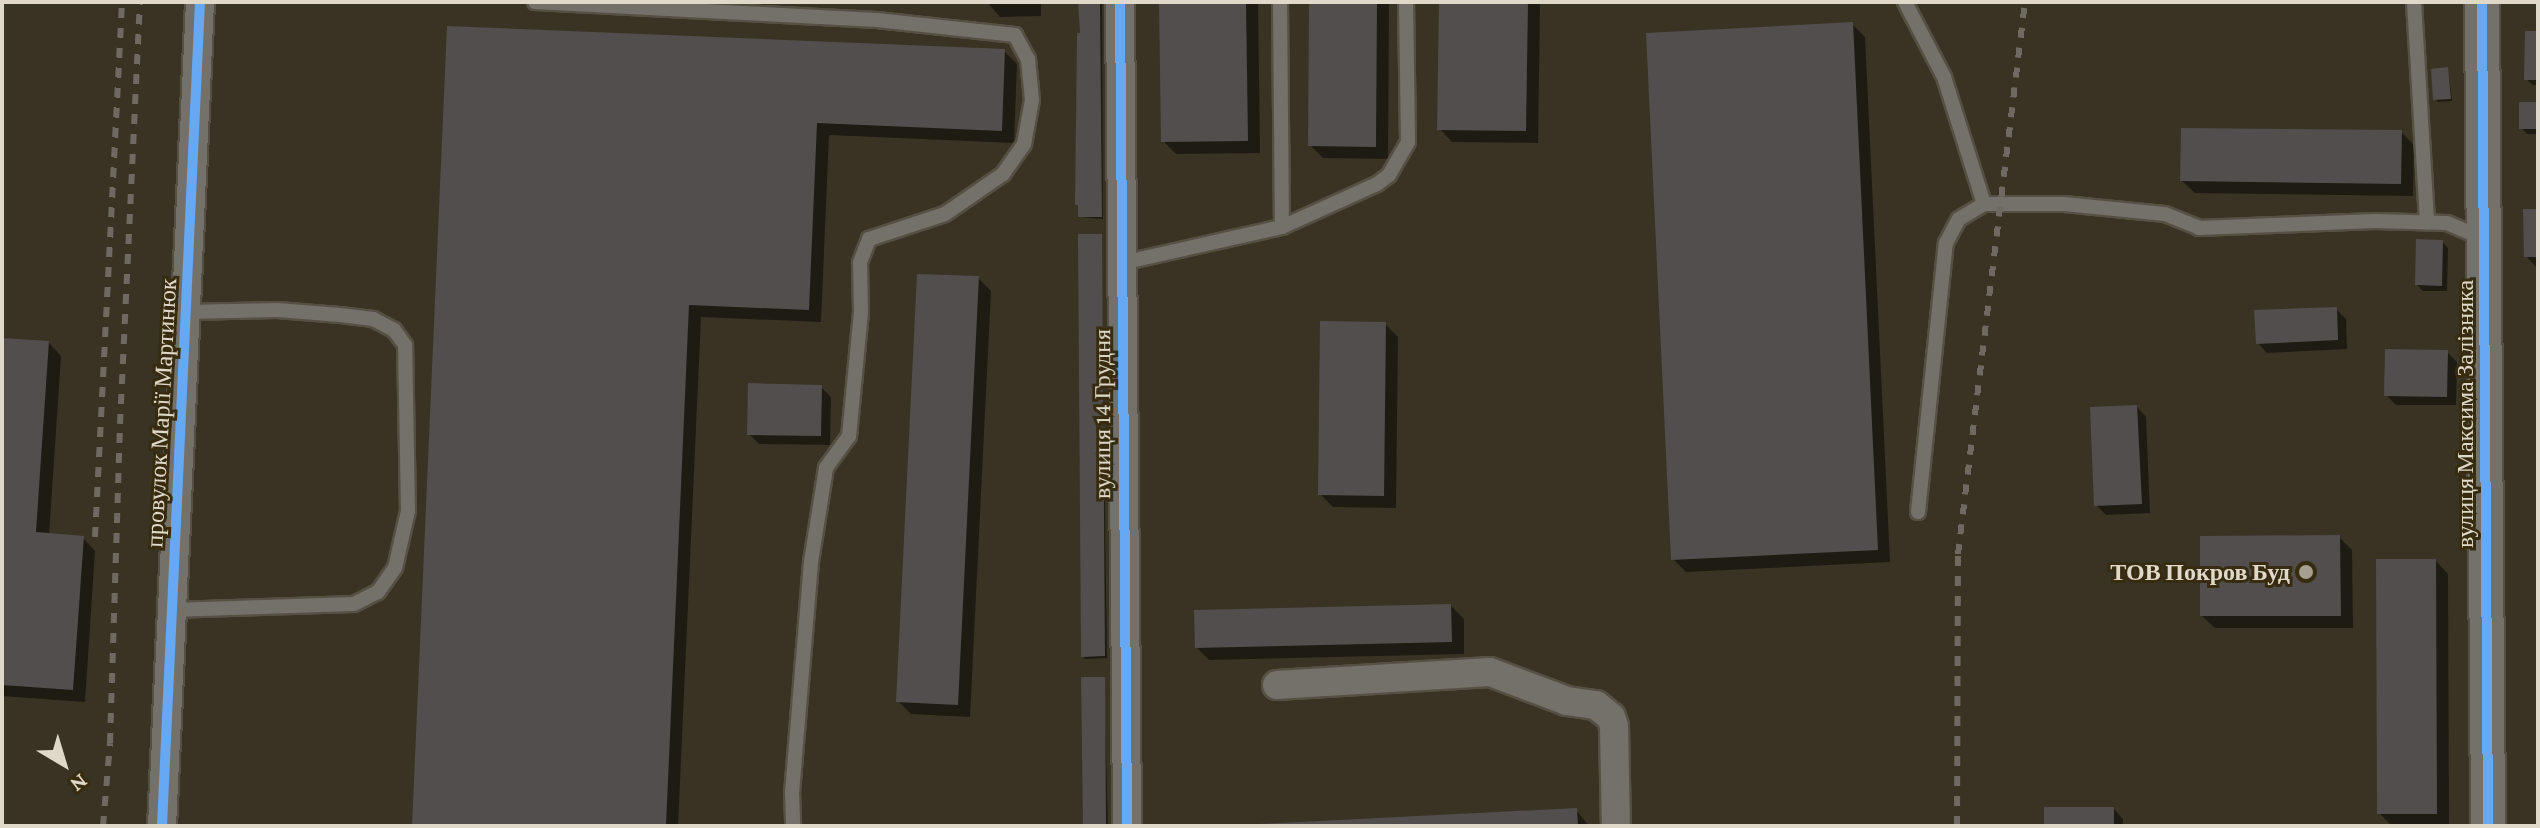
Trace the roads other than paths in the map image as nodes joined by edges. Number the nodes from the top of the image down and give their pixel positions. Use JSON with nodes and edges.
{"nodes":[{"id":1,"x":200,"y":2,"type":"edge"},
{"id":2,"x":535,"y":2,"type":"edge"},
{"id":3,"x":878,"y":2,"type":"edge"},
{"id":4,"x":1120,"y":2,"type":"edge"},
{"id":5,"x":1280,"y":2,"type":"edge"},
{"id":6,"x":1406,"y":2,"type":"edge"},
{"id":7,"x":1905,"y":2,"type":"edge"},
{"id":8,"x":2414,"y":2,"type":"edge"},
{"id":9,"x":2482,"y":2,"type":"edge"},
{"id":10,"x":877,"y":20,"type":"junction"},
{"id":11,"x":1984,"y":204,"type":"junction"},
{"id":12,"x":2427,"y":223,"type":"junction"},
{"id":13,"x":1282,"y":227,"type":"junction"},
{"id":14,"x":2484,"y":239,"type":"junction"},
{"id":15,"x":1122,"y":263,"type":"junction"},
{"id":16,"x":186,"y":312,"type":"junction"},
{"id":17,"x":1918,"y":512,"type":"dead end"},
{"id":18,"x":172,"y":610,"type":"junction"},
{"id":19,"x":1277,"y":685,"type":"dead end"},
{"id":20,"x":162,"y":826,"type":"edge"},
{"id":21,"x":793,"y":826,"type":"edge"},
{"id":22,"x":1127,"y":826,"type":"edge"},
{"id":23,"x":1616,"y":826,"type":"edge"},
{"id":24,"x":2488,"y":826,"type":"edge"}],
"edges":[{"from":1,"to":16,"type":"street","name":"провулок Марії Мартинюк"},
{"from":2,"to":10,"type":"lane"},
{"from":3,"to":10,"type":"lane"},
{"from":4,"to":15,"type":"street","name":"вулиця 14 Грудня"},
{"from":5,"to":13,"type":"lane"},
{"from":6,"to":13,"type":"lane"},
{"from":7,"to":11,"type":"lane"},
{"from":8,"to":12,"type":"lane"},
{"from":9,"to":14,"type":"street","name":"вулиця Максима Залізняка"},
{"from":10,"to":21,"type":"lane"},
{"from":11,"to":12,"type":"lane"},
{"from":11,"to":17,"type":"lane"},
{"from":12,"to":14,"type":"lane"},
{"from":13,"to":15,"type":"lane"},
{"from":14,"to":24,"type":"street","name":"вулиця Максима Залізняка"},
{"from":15,"to":22,"type":"street","name":"вулиця 14 Грудня"},
{"from":16,"to":18,"type":"street","name":"провулок Марії Мартинюк"},
{"from":16,"to":18,"type":"lane"},
{"from":18,"to":20,"type":"street","name":"провулок Марії Мартинюк"},
{"from":19,"to":23,"type":"street"}]}
